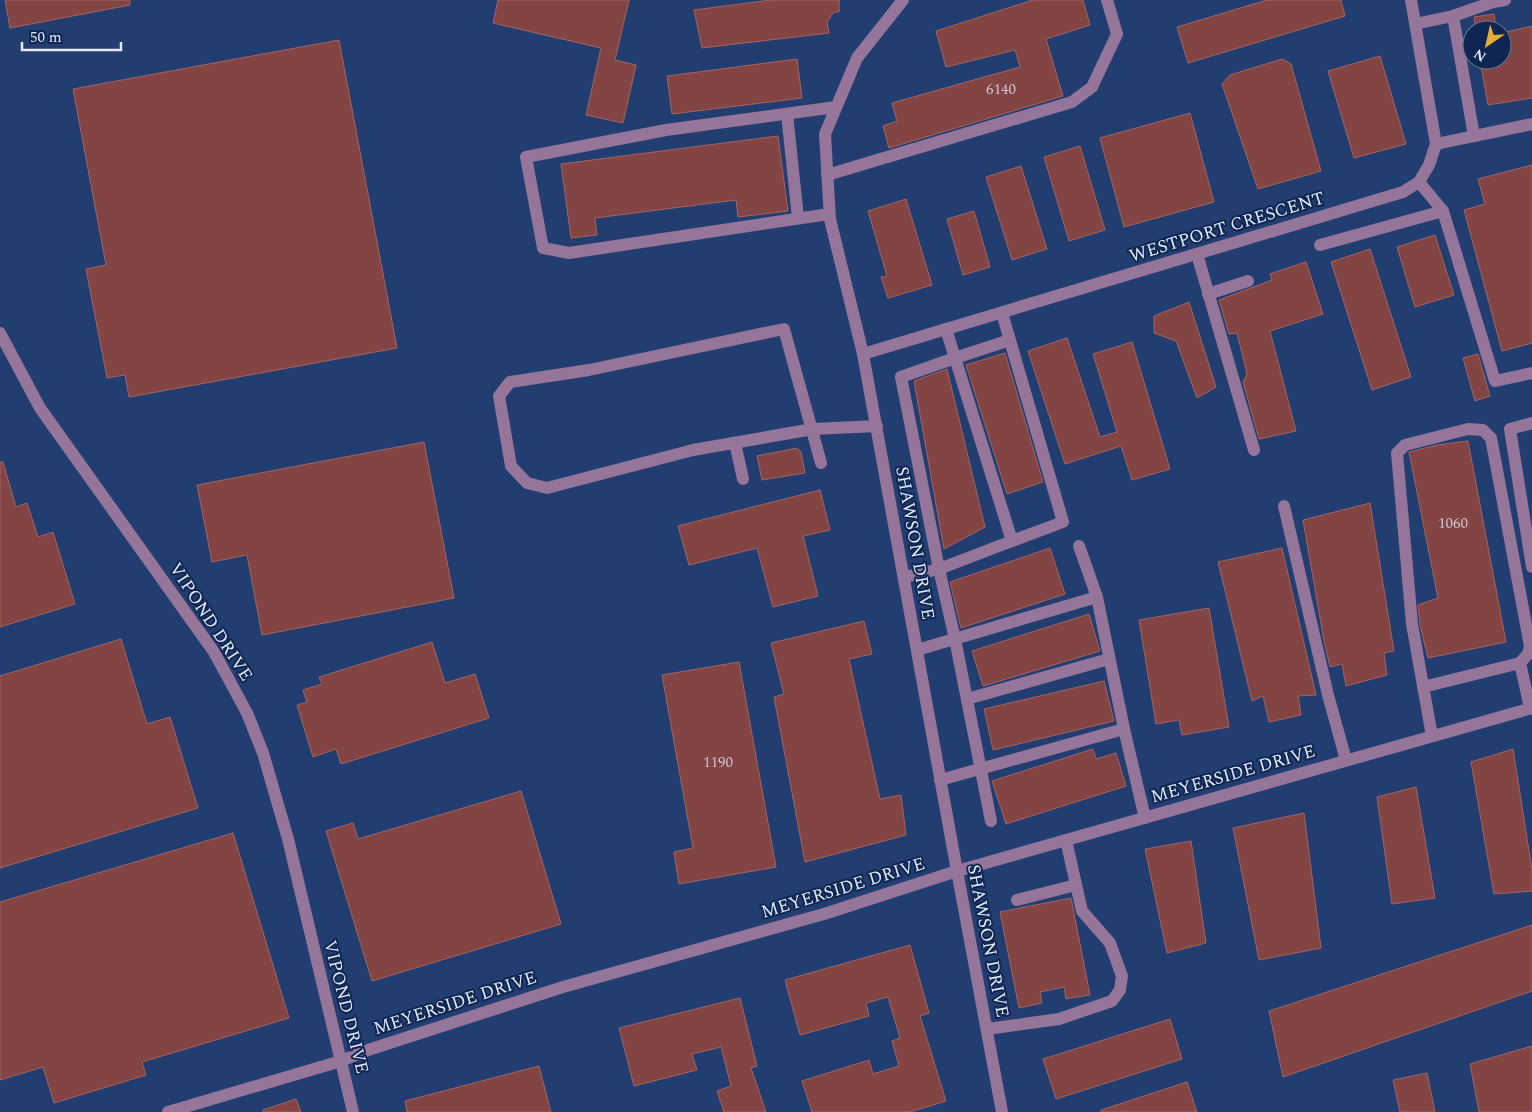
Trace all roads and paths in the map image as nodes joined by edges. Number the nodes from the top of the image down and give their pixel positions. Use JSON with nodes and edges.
{"nodes":[{"id":1,"x":903,"y":0,"type":"edge"},
{"id":2,"x":1107,"y":0,"type":"edge"},
{"id":3,"x":1411,"y":0,"type":"edge"},
{"id":4,"x":1505,"y":0,"type":"edge"},
{"id":5,"x":1453,"y":16,"type":"junction"},
{"id":6,"x":1415,"y":24,"type":"junction"},
{"id":7,"x":836,"y":107,"type":"junction"},
{"id":8,"x":787,"y":114,"type":"junction"},
{"id":9,"x":1532,"y":124,"type":"edge"},
{"id":10,"x":1474,"y":136,"type":"junction"},
{"id":11,"x":1436,"y":144,"type":"junction"},
{"id":12,"x":827,"y":175,"type":"junction"},
{"id":13,"x":1419,"y":182,"type":"junction"},
{"id":14,"x":1443,"y":211,"type":"junction"},
{"id":15,"x":829,"y":214,"type":"junction"},
{"id":16,"x":798,"y":218,"type":"junction"},
{"id":17,"x":1320,"y":245,"type":"dead end"},
{"id":18,"x":1197,"y":254,"type":"junction"},
{"id":19,"x":1248,"y":281,"type":"dead end"},
{"id":20,"x":1208,"y":294,"type":"junction"},
{"id":21,"x":1002,"y":313,"type":"junction"},
{"id":22,"x":946,"y":329,"type":"junction"},
{"id":23,"x":0,"y":333,"type":"edge"},
{"id":24,"x":1010,"y":340,"type":"junction"},
{"id":25,"x":863,"y":354,"type":"junction"},
{"id":26,"x":955,"y":358,"type":"junction"},
{"id":27,"x":1532,"y":373,"type":"edge"},
{"id":28,"x":1532,"y":423,"type":"edge"},
{"id":29,"x":876,"y":426,"type":"junction"},
{"id":30,"x":813,"y":429,"type":"junction"},
{"id":31,"x":735,"y":443,"type":"junction"},
{"id":32,"x":1254,"y":450,"type":"dead end"},
{"id":33,"x":821,"y":463,"type":"dead end"},
{"id":34,"x":743,"y":479,"type":"dead end"},
{"id":35,"x":1284,"y":506,"type":"dead end"},
{"id":36,"x":1012,"y":541,"type":"junction"},
{"id":37,"x":1079,"y":546,"type":"dead end"},
{"id":38,"x":1532,"y":567,"type":"edge"},
{"id":39,"x":938,"y":569,"type":"junction"},
{"id":40,"x":905,"y":577,"type":"junction"},
{"id":41,"x":1097,"y":597,"type":"junction"},
{"id":42,"x":955,"y":639,"type":"junction"},
{"id":43,"x":917,"y":650,"type":"junction"},
{"id":44,"x":1109,"y":658,"type":"junction"},
{"id":45,"x":1520,"y":663,"type":"junction"},
{"id":46,"x":1424,"y":687,"type":"junction"},
{"id":47,"x":967,"y":699,"type":"junction"},
{"id":48,"x":1531,"y":708,"type":"edge"},
{"id":49,"x":1124,"y":729,"type":"junction"},
{"id":50,"x":1432,"y":736,"type":"junction"},
{"id":51,"x":1346,"y":760,"type":"junction"},
{"id":52,"x":980,"y":769,"type":"junction"},
{"id":53,"x":940,"y":780,"type":"junction"},
{"id":54,"x":1145,"y":818,"type":"junction"},
{"id":55,"x":991,"y":821,"type":"dead end"},
{"id":56,"x":1066,"y":840,"type":"junction"},
{"id":57,"x":957,"y":871,"type":"junction"},
{"id":58,"x":1076,"y":885,"type":"junction"},
{"id":59,"x":1016,"y":900,"type":"dead end"},
{"id":60,"x":987,"y":1029,"type":"junction"},
{"id":61,"x":341,"y":1061,"type":"junction"},
{"id":62,"x":168,"y":1112,"type":"edge"},
{"id":63,"x":353,"y":1112,"type":"edge"},
{"id":64,"x":1002,"y":1112,"type":"edge"}],
"edges":[{"from":1,"to":7,"type":"street","name":"SHAWSON DRIVE"},
{"from":2,"to":12,"type":"street"},
{"from":3,"to":6,"type":"street"},
{"from":4,"to":5,"type":"street"},
{"from":5,"to":6,"type":"street"},
{"from":5,"to":10,"type":"street"},
{"from":6,"to":11,"type":"street"},
{"from":7,"to":8,"type":"street"},
{"from":7,"to":12,"type":"street","name":"SHAWSON DRIVE"},
{"from":8,"to":16,"type":"street"},
{"from":8,"to":16,"type":"street"},
{"from":9,"to":10,"type":"street"},
{"from":10,"to":11,"type":"street"},
{"from":11,"to":13,"type":"street"},
{"from":12,"to":15,"type":"street","name":"SHAWSON DRIVE"},
{"from":13,"to":14,"type":"street"},
{"from":13,"to":18,"type":"street","name":"WESTPORT CRESCENT"},
{"from":14,"to":17,"type":"street"},
{"from":14,"to":27,"type":"street"},
{"from":15,"to":16,"type":"street"},
{"from":15,"to":25,"type":"street","name":"SHAWSON DRIVE"},
{"from":18,"to":20,"type":"street"},
{"from":18,"to":21,"type":"street","name":"WESTPORT CRESCENT"},
{"from":19,"to":20,"type":"street"},
{"from":20,"to":32,"type":"street"},
{"from":21,"to":22,"type":"street","name":"WESTPORT CRESCENT"},
{"from":21,"to":24,"type":"street"},
{"from":22,"to":25,"type":"street","name":"WESTPORT CRESCENT"},
{"from":22,"to":26,"type":"street"},
{"from":23,"to":61,"type":"street","name":"VIPOND DRIVE"},
{"from":24,"to":26,"type":"street"},
{"from":24,"to":36,"type":"street"},
{"from":25,"to":29,"type":"street","name":"SHAWSON DRIVE"},
{"from":26,"to":36,"type":"street"},
{"from":26,"to":39,"type":"street"},
{"from":28,"to":38,"type":"street"},
{"from":29,"to":30,"type":"street"},
{"from":29,"to":40,"type":"street","name":"SHAWSON DRIVE"},
{"from":30,"to":31,"type":"street"},
{"from":30,"to":31,"type":"street"},
{"from":30,"to":33,"type":"street"},
{"from":31,"to":34,"type":"street"},
{"from":35,"to":51,"type":"street"},
{"from":36,"to":39,"type":"street"},
{"from":37,"to":41,"type":"street"},
{"from":39,"to":40,"type":"street"},
{"from":39,"to":42,"type":"street"},
{"from":40,"to":43,"type":"street","name":"SHAWSON DRIVE"},
{"from":41,"to":42,"type":"street"},
{"from":41,"to":44,"type":"street"},
{"from":42,"to":43,"type":"street"},
{"from":42,"to":47,"type":"street"},
{"from":43,"to":53,"type":"street","name":"SHAWSON DRIVE"},
{"from":44,"to":47,"type":"street"},
{"from":44,"to":49,"type":"street"},
{"from":45,"to":46,"type":"street"},
{"from":45,"to":46,"type":"street"},
{"from":45,"to":48,"type":"street"},
{"from":46,"to":50,"type":"street"},
{"from":47,"to":52,"type":"street"},
{"from":48,"to":50,"type":"street","name":"MEYERSIDE DRIVE"},
{"from":49,"to":52,"type":"street"},
{"from":49,"to":54,"type":"street"},
{"from":50,"to":51,"type":"street","name":"MEYERSIDE DRIVE"},
{"from":51,"to":54,"type":"street","name":"MEYERSIDE DRIVE"},
{"from":52,"to":53,"type":"street"},
{"from":52,"to":55,"type":"street"},
{"from":53,"to":57,"type":"street","name":"SHAWSON DRIVE"},
{"from":54,"to":56,"type":"street","name":"MEYERSIDE DRIVE"},
{"from":56,"to":57,"type":"street","name":"MEYERSIDE DRIVE"},
{"from":56,"to":58,"type":"street"},
{"from":57,"to":60,"type":"street","name":"SHAWSON DRIVE"},
{"from":57,"to":61,"type":"street","name":"MEYERSIDE DRIVE"},
{"from":58,"to":59,"type":"street"},
{"from":58,"to":60,"type":"street"},
{"from":60,"to":64,"type":"street","name":"SHAWSON DRIVE"},
{"from":61,"to":62,"type":"street","name":"MEYERSIDE DRIVE"},
{"from":61,"to":63,"type":"street","name":"VIPOND DRIVE"}]}
